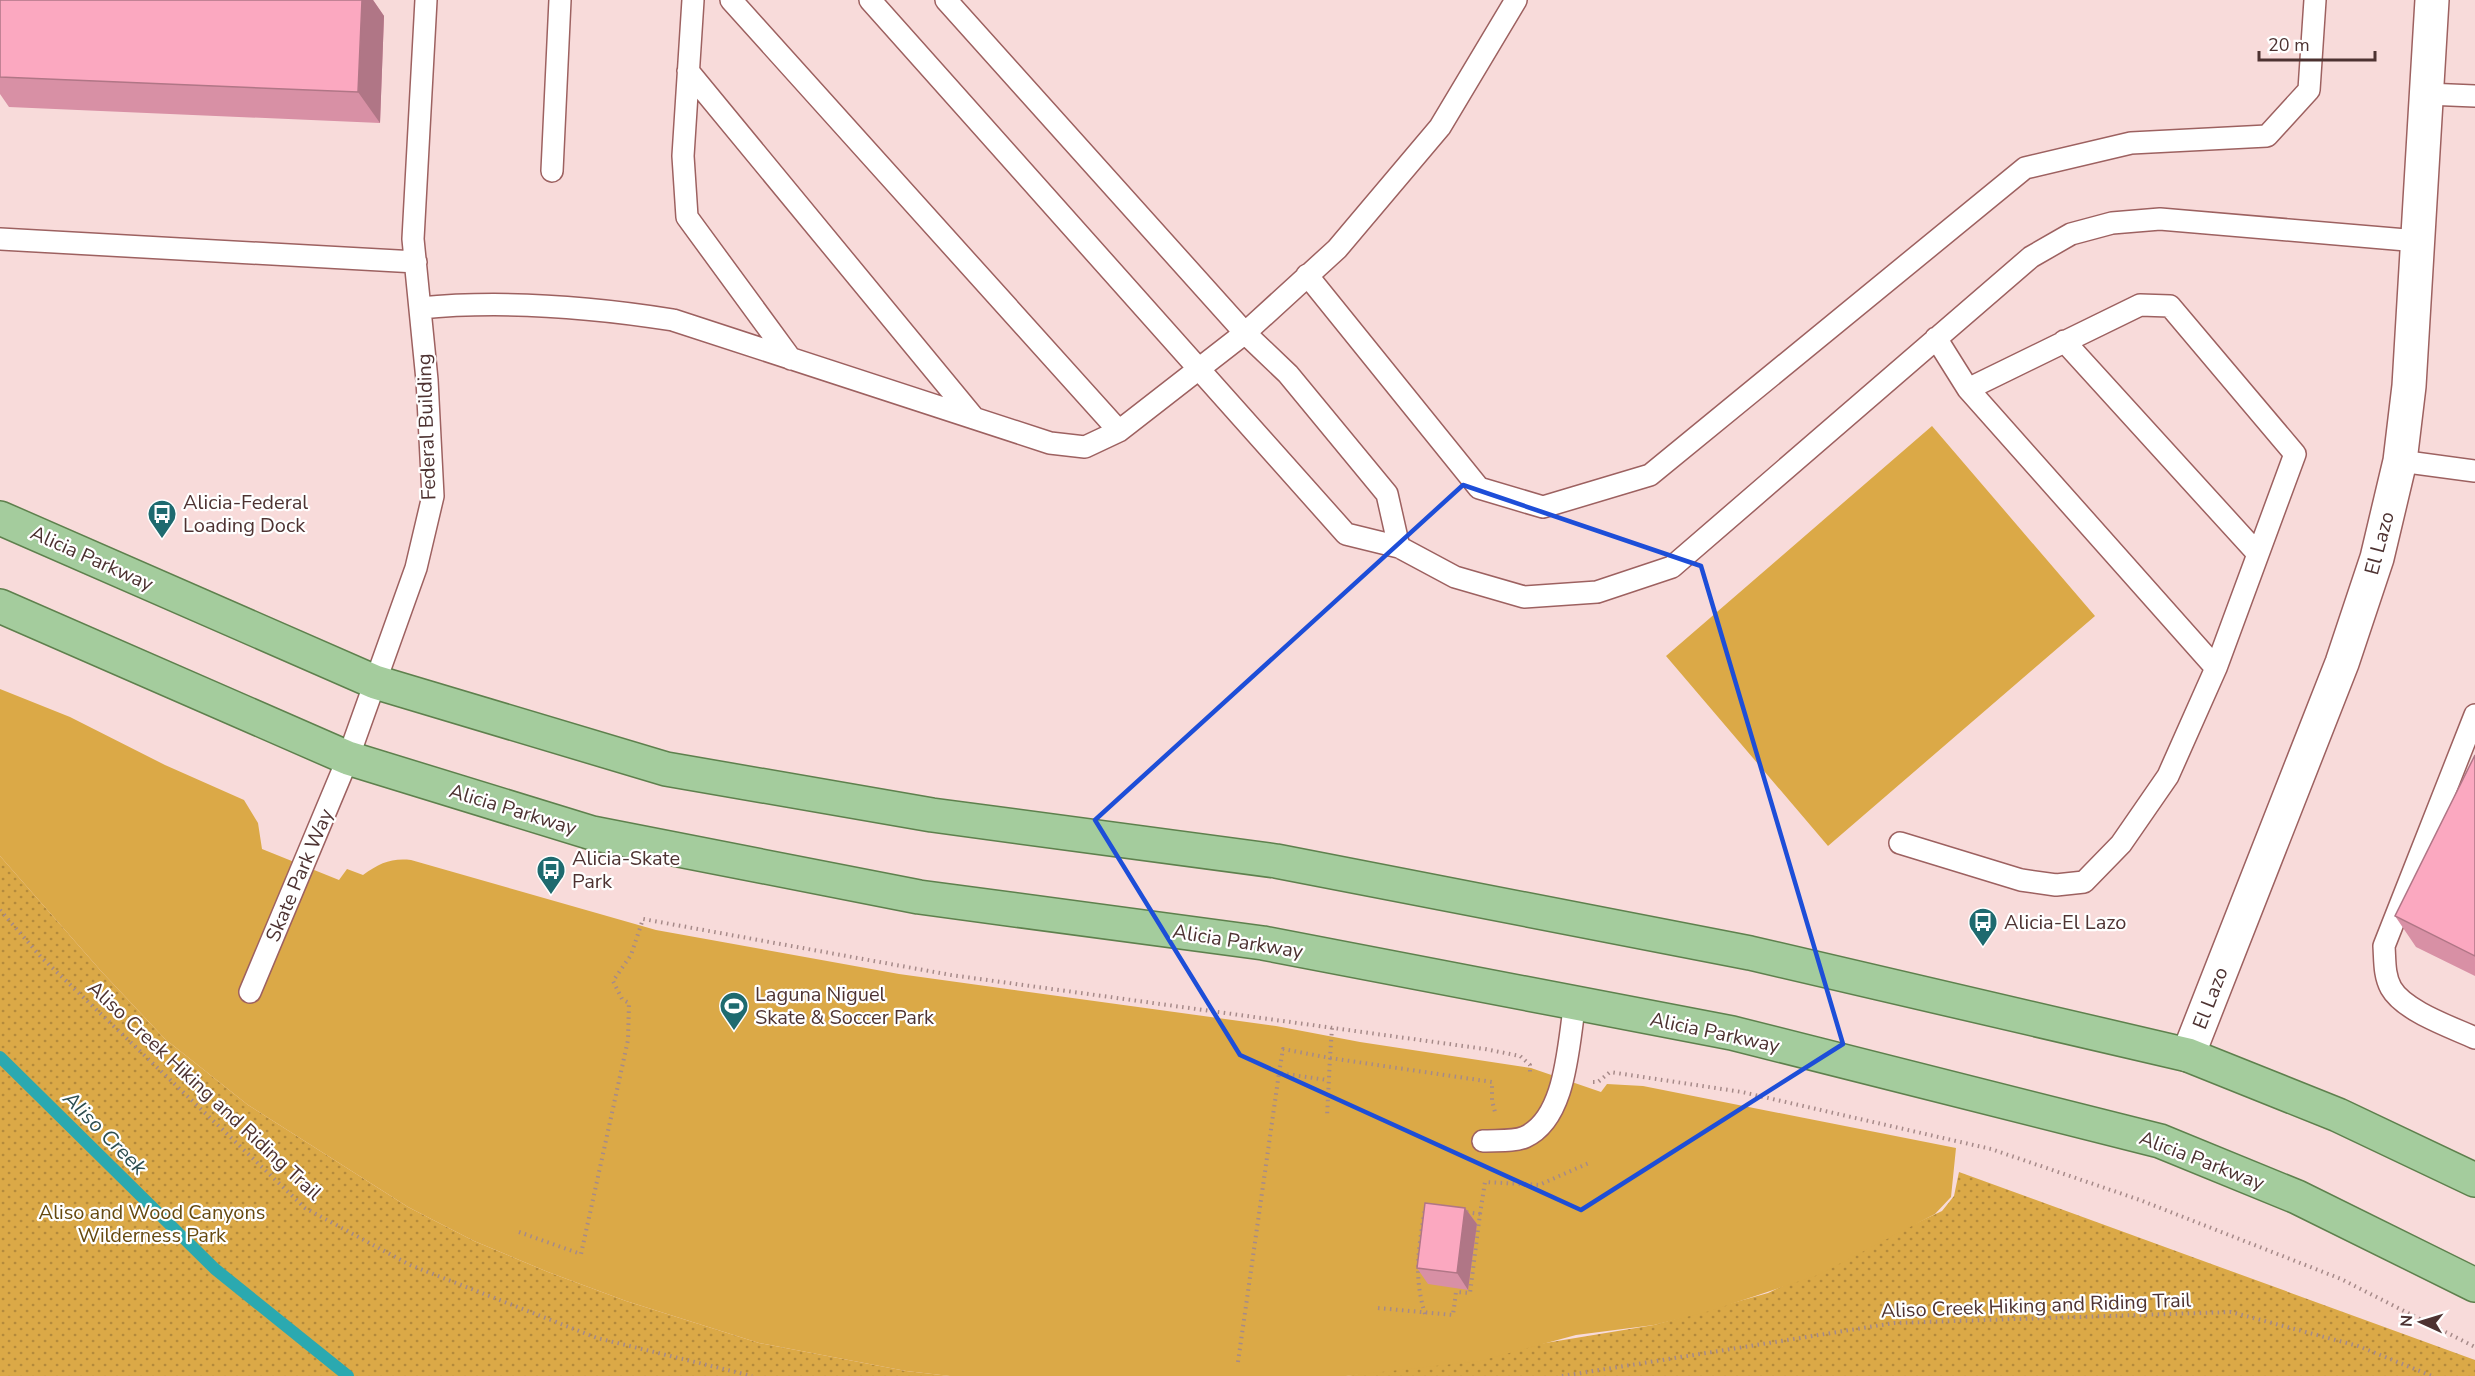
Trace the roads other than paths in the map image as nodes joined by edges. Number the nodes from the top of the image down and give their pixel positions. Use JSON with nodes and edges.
{"nodes":[{"id":1,"x":426,"y":0,"type":"edge"},
{"id":2,"x":560,"y":0,"type":"edge"},
{"id":3,"x":693,"y":0,"type":"edge"},
{"id":4,"x":731,"y":0,"type":"edge"},
{"id":5,"x":870,"y":0,"type":"edge"},
{"id":6,"x":946,"y":0,"type":"edge"},
{"id":7,"x":1516,"y":0,"type":"edge"},
{"id":8,"x":2315,"y":0,"type":"edge"},
{"id":9,"x":2432,"y":0,"type":"edge"},
{"id":10,"x":688,"y":71,"type":"junction"},
{"id":11,"x":2427,"y":93,"type":"junction"},
{"id":12,"x":2475,"y":96,"type":"edge"},
{"id":13,"x":552,"y":171,"type":"dead end"},
{"id":14,"x":0,"y":239,"type":"edge"},
{"id":15,"x":2418,"y":241,"type":"junction"},
{"id":16,"x":416,"y":262,"type":"junction"},
{"id":17,"x":1307,"y":275,"type":"junction"},
{"id":18,"x":420,"y":308,"type":"junction"},
{"id":19,"x":1245,"y":333,"type":"junction"},
{"id":20,"x":1936,"y":338,"type":"junction"},
{"id":21,"x":2064,"y":341,"type":"junction"},
{"id":22,"x":791,"y":359,"type":"junction"},
{"id":23,"x":1197,"y":369,"type":"junction"},
{"id":24,"x":1968,"y":388,"type":"junction"},
{"id":25,"x":974,"y":418,"type":"junction"},
{"id":26,"x":1119,"y":431,"type":"junction"},
{"id":27,"x":2400,"y":461,"type":"junction"},
{"id":28,"x":2475,"y":471,"type":"edge"},
{"id":29,"x":0,"y":518,"type":"edge"},
{"id":30,"x":1400,"y":547,"type":"junction"},
{"id":31,"x":2258,"y":554,"type":"junction"},
{"id":32,"x":0,"y":606,"type":"edge"},
{"id":33,"x":2216,"y":668,"type":"junction"},
{"id":34,"x":375,"y":682,"type":"junction"},
{"id":35,"x":2475,"y":715,"type":"edge"},
{"id":36,"x":348,"y":758,"type":"junction"},
{"id":37,"x":1900,"y":843,"type":"dead end"},
{"id":38,"x":250,"y":992,"type":"dead end"},
{"id":39,"x":1575,"y":1003,"type":"junction"},
{"id":40,"x":2475,"y":1038,"type":"edge"},
{"id":41,"x":2188,"y":1055,"type":"junction"},
{"id":42,"x":1483,"y":1141,"type":"dead end"},
{"id":43,"x":2475,"y":1180,"type":"edge"},
{"id":44,"x":2475,"y":1285,"type":"edge"}],
"edges":[{"from":1,"to":16,"type":"lane","name":"Federal Building"},
{"from":2,"to":13,"type":"lane"},
{"from":3,"to":10,"type":"lane"},
{"from":4,"to":26,"type":"lane"},
{"from":5,"to":23,"type":"lane"},
{"from":6,"to":19,"type":"lane"},
{"from":7,"to":17,"type":"lane"},
{"from":8,"to":17,"type":"lane"},
{"from":9,"to":11,"type":"street","name":"El Lazo"},
{"from":10,"to":22,"type":"lane"},
{"from":10,"to":25,"type":"lane"},
{"from":11,"to":12,"type":"lane"},
{"from":11,"to":15,"type":"street","name":"El Lazo"},
{"from":14,"to":16,"type":"lane"},
{"from":15,"to":20,"type":"lane"},
{"from":15,"to":27,"type":"street","name":"El Lazo"},
{"from":16,"to":18,"type":"lane","name":"Federal Building"},
{"from":17,"to":19,"type":"lane"},
{"from":18,"to":22,"type":"lane"},
{"from":18,"to":34,"type":"lane","name":"Federal Building"},
{"from":19,"to":23,"type":"lane"},
{"from":19,"to":30,"type":"lane"},
{"from":20,"to":24,"type":"lane"},
{"from":20,"to":30,"type":"lane"},
{"from":21,"to":24,"type":"lane"},
{"from":21,"to":31,"type":"lane"},
{"from":21,"to":31,"type":"lane"},
{"from":22,"to":25,"type":"lane"},
{"from":23,"to":26,"type":"lane"},
{"from":23,"to":30,"type":"lane"},
{"from":24,"to":33,"type":"lane"},
{"from":25,"to":26,"type":"lane"},
{"from":27,"to":28,"type":"lane"},
{"from":27,"to":41,"type":"street","name":"El Lazo"},
{"from":29,"to":34,"type":"main road","name":"Alicia Parkway"},
{"from":31,"to":33,"type":"lane"},
{"from":32,"to":36,"type":"main road","name":"Alicia Parkway"},
{"from":33,"to":37,"type":"lane"},
{"from":34,"to":36,"type":"lane","name":"Federal Building"},
{"from":34,"to":41,"type":"main road","name":"Alicia Parkway"},
{"from":35,"to":40,"type":"lane"},
{"from":36,"to":38,"type":"lane","name":"Skate Park Way"},
{"from":36,"to":39,"type":"main road","name":"Alicia Parkway"},
{"from":39,"to":42,"type":"lane"},
{"from":39,"to":44,"type":"main road","name":"Alicia Parkway"},
{"from":41,"to":43,"type":"main road","name":"Alicia Parkway"}]}
